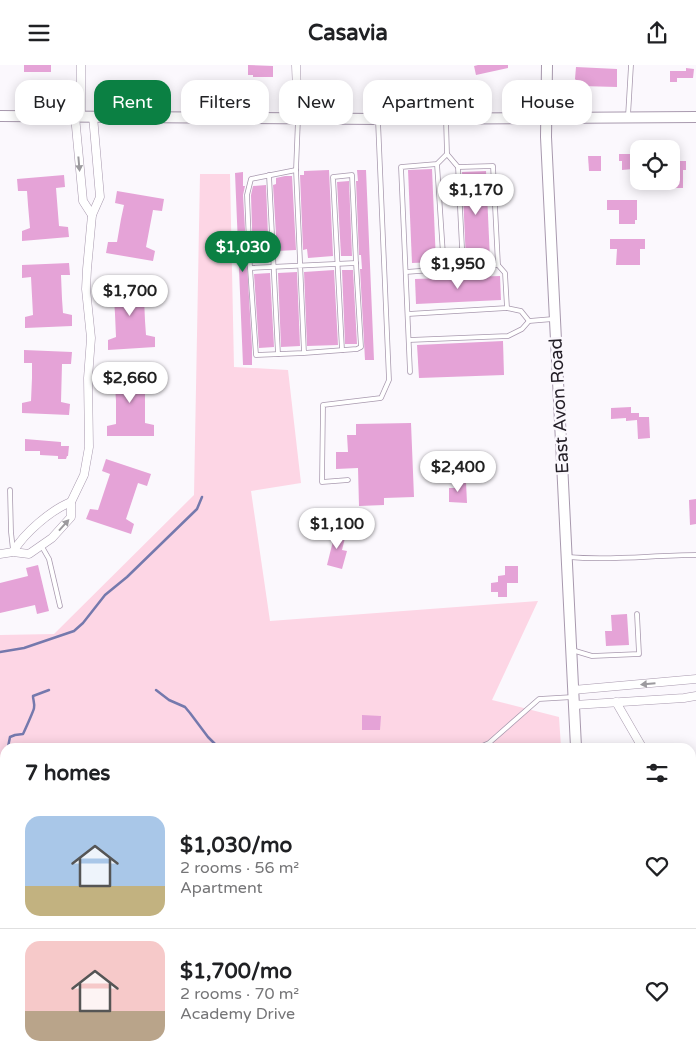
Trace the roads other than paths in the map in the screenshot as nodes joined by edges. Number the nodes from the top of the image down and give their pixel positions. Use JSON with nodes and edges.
{"nodes":[{"id":1,"x":81,"y":65,"type":"edge"},
{"id":2,"x":296,"y":65,"type":"edge"},
{"id":3,"x":547,"y":65,"type":"edge"},
{"id":4,"x":631,"y":65,"type":"edge"},
{"id":5,"x":80,"y":80,"type":"edge"},
{"id":6,"x":297,"y":80,"type":"edge"},
{"id":7,"x":547,"y":80,"type":"edge"},
{"id":8,"x":84,"y":115,"type":"edge"},
{"id":9,"x":0,"y":116,"type":"edge"},
{"id":10,"x":15,"y":116,"type":"edge"},
{"id":11,"x":93,"y":116,"type":"junction"},
{"id":12,"x":696,"y":117,"type":"edge"},
{"id":13,"x":592,"y":118,"type":"edge"},
{"id":14,"x":628,"y":118,"type":"junction"},
{"id":15,"x":279,"y":119,"type":"edge"},
{"id":16,"x":79,"y":125,"type":"edge"},
{"id":17,"x":298,"y":125,"type":"edge"},
{"id":18,"x":378,"y":125,"type":"edge"},
{"id":19,"x":446,"y":125,"type":"edge"},
{"id":20,"x":546,"y":125,"type":"edge"},
{"id":21,"x":447,"y":155,"type":"junction"},
{"id":22,"x":437,"y":164,"type":"junction"},
{"id":23,"x":458,"y":167,"type":"junction"},
{"id":24,"x":296,"y":170,"type":"junction"},
{"id":25,"x":269,"y":175,"type":"junction"},
{"id":26,"x":92,"y":215,"type":"junction"},
{"id":27,"x":337,"y":263,"type":"junction"},
{"id":28,"x":356,"y":263,"type":"junction"},
{"id":29,"x":300,"y":264,"type":"junction"},
{"id":30,"x":498,"y":265,"type":"junction"},
{"id":31,"x":274,"y":266,"type":"junction"},
{"id":32,"x":250,"y":268,"type":"junction"},
{"id":33,"x":462,"y":268,"type":"junction"},
{"id":34,"x":444,"y":269,"type":"junction"},
{"id":35,"x":406,"y":272,"type":"junction"},
{"id":36,"x":507,"y":308,"type":"junction"},
{"id":37,"x":408,"y":314,"type":"junction"},
{"id":38,"x":555,"y":319,"type":"junction"},
{"id":39,"x":529,"y":321,"type":"junction"},
{"id":40,"x":409,"y":340,"type":"junction"},
{"id":41,"x":342,"y":350,"type":"junction"},
{"id":42,"x":304,"y":353,"type":"junction"},
{"id":43,"x":278,"y":354,"type":"junction"},
{"id":44,"x":410,"y":372,"type":"dead end"},
{"id":45,"x":348,"y":480,"type":"dead end"},
{"id":46,"x":10,"y":490,"type":"dead end"},
{"id":47,"x":71,"y":502,"type":"junction"},
{"id":48,"x":41,"y":545,"type":"junction"},
{"id":49,"x":13,"y":551,"type":"junction"},
{"id":50,"x":0,"y":554,"type":"edge"},
{"id":51,"x":696,"y":555,"type":"edge"},
{"id":52,"x":566,"y":556,"type":"junction"},
{"id":53,"x":60,"y":607,"type":"dead end"},
{"id":54,"x":637,"y":614,"type":"dead end"},
{"id":55,"x":571,"y":650,"type":"junction"},
{"id":56,"x":696,"y":679,"type":"edge"},
{"id":57,"x":696,"y":696,"type":"edge"},
{"id":58,"x":573,"y":697,"type":"junction"},
{"id":59,"x":616,"y":702,"type":"junction"},
{"id":60,"x":489,"y":743,"type":"edge"},
{"id":61,"x":576,"y":743,"type":"edge"},
{"id":62,"x":640,"y":743,"type":"edge"}],
"edges":[{"from":1,"to":5,"type":"street"},
{"from":2,"to":6,"type":"street"},
{"from":3,"to":7,"type":"main road","name":"East Avon Road"},
{"from":4,"to":14,"type":"lane"},
{"from":8,"to":11,"type":"main road"},
{"from":9,"to":10,"type":"main road"},
{"from":11,"to":15,"type":"main road"},
{"from":11,"to":26,"type":"street"},
{"from":12,"to":14,"type":"main road"},
{"from":13,"to":14,"type":"main road"},
{"from":16,"to":26,"type":"street","one_way":true},
{"from":17,"to":24,"type":"lane"},
{"from":18,"to":45,"type":"lane"},
{"from":19,"to":21,"type":"lane"},
{"from":20,"to":38,"type":"main road","name":"East Avon Road"},
{"from":21,"to":22,"type":"lane"},
{"from":21,"to":23,"type":"lane"},
{"from":22,"to":34,"type":"lane"},
{"from":22,"to":35,"type":"lane"},
{"from":23,"to":30,"type":"lane"},
{"from":23,"to":33,"type":"lane"},
{"from":24,"to":25,"type":"lane"},
{"from":24,"to":29,"type":"lane"},
{"from":25,"to":31,"type":"lane"},
{"from":25,"to":32,"type":"lane"},
{"from":26,"to":47,"type":"street"},
{"from":27,"to":28,"type":"lane"},
{"from":27,"to":28,"type":"lane"},
{"from":27,"to":29,"type":"lane"},
{"from":27,"to":41,"type":"lane"},
{"from":28,"to":41,"type":"lane"},
{"from":29,"to":31,"type":"lane"},
{"from":29,"to":42,"type":"lane"},
{"from":30,"to":33,"type":"lane"},
{"from":30,"to":36,"type":"lane"},
{"from":31,"to":32,"type":"lane"},
{"from":31,"to":43,"type":"lane"},
{"from":32,"to":43,"type":"lane"},
{"from":33,"to":34,"type":"lane"},
{"from":34,"to":35,"type":"lane"},
{"from":35,"to":37,"type":"lane"},
{"from":36,"to":37,"type":"lane"},
{"from":36,"to":39,"type":"lane"},
{"from":37,"to":40,"type":"lane"},
{"from":38,"to":39,"type":"lane"},
{"from":38,"to":52,"type":"main road","name":"East Avon Road"},
{"from":39,"to":40,"type":"lane"},
{"from":40,"to":44,"type":"lane"},
{"from":41,"to":42,"type":"lane"},
{"from":42,"to":43,"type":"lane"},
{"from":46,"to":49,"type":"lane"},
{"from":48,"to":47,"type":"street","one_way":true},
{"from":47,"to":49,"type":"street"},
{"from":48,"to":49,"type":"street"},
{"from":48,"to":53,"type":"lane"},
{"from":49,"to":50,"type":"street"},
{"from":51,"to":52,"type":"lane"},
{"from":52,"to":55,"type":"main road","name":"East Avon Road"},
{"from":54,"to":55,"type":"lane"},
{"from":55,"to":58,"type":"main road","name":"East Avon Road"},
{"from":56,"to":58,"type":"street","one_way":true},
{"from":57,"to":59,"type":"street"},
{"from":58,"to":59,"type":"street"},
{"from":58,"to":60,"type":"lane"},
{"from":58,"to":61,"type":"main road","name":"East Avon Road"},
{"from":59,"to":62,"type":"street"}]}
